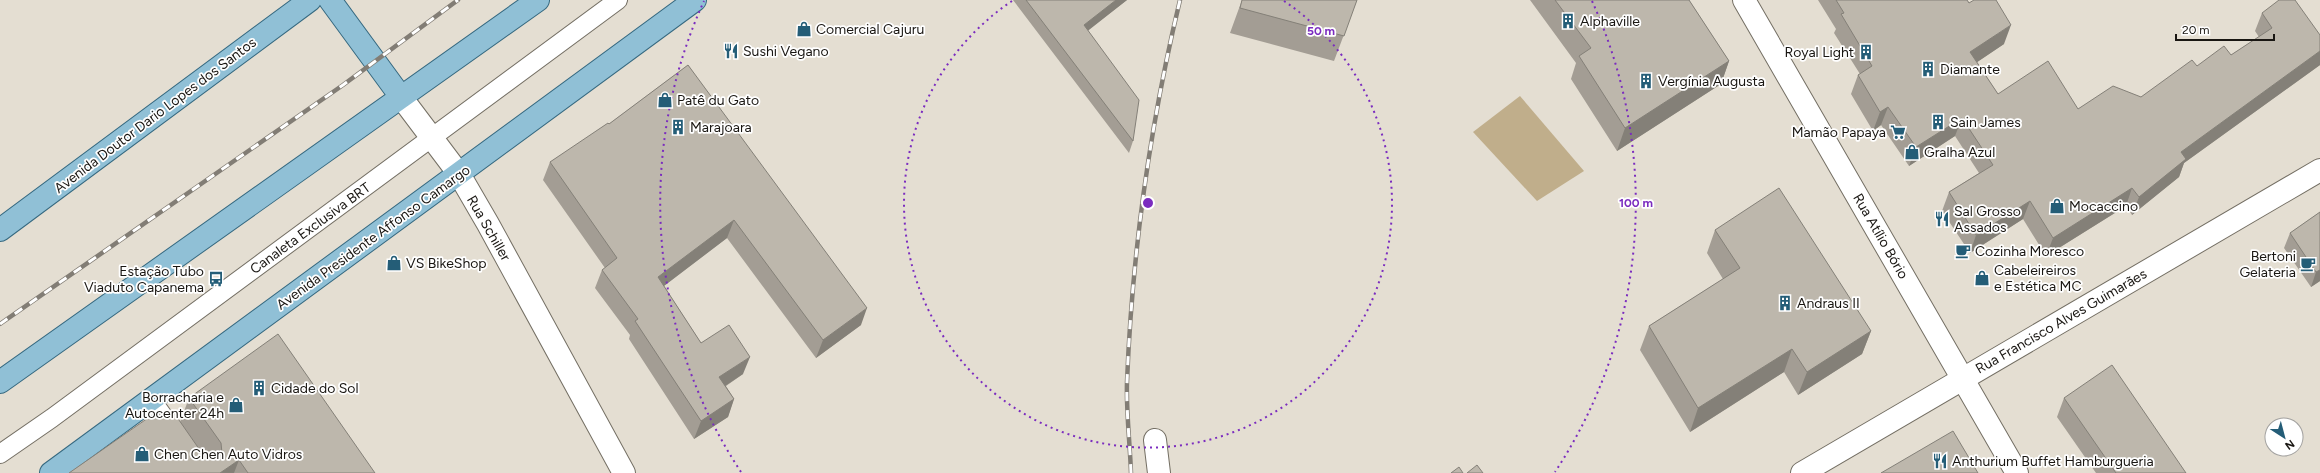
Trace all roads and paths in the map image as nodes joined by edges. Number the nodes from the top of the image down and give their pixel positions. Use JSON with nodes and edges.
{"nodes":[{"id":1,"x":310,"y":0,"type":"edge"},
{"id":2,"x":330,"y":0,"type":"edge"},
{"id":3,"x":538,"y":0,"type":"edge"},
{"id":4,"x":618,"y":0,"type":"edge"},
{"id":5,"x":695,"y":0,"type":"edge"},
{"id":6,"x":1744,"y":0,"type":"edge"},
{"id":7,"x":401,"y":97,"type":"junction"},
{"id":8,"x":431,"y":138,"type":"junction"},
{"id":9,"x":2320,"y":170,"type":"edge"},
{"id":10,"x":458,"y":174,"type":"junction"},
{"id":11,"x":0,"y":230,"type":"edge"},
{"id":12,"x":1963,"y":379,"type":"junction"},
{"id":13,"x":0,"y":382,"type":"edge"},
{"id":14,"x":151,"y":400,"type":"junction"},
{"id":15,"x":1155,"y":440,"type":"dead end"},
{"id":16,"x":0,"y":454,"type":"edge"},
{"id":17,"x":51,"y":473,"type":"edge"},
{"id":18,"x":204,"y":473,"type":"edge"},
{"id":19,"x":624,"y":473,"type":"edge"},
{"id":20,"x":1159,"y":473,"type":"edge"},
{"id":21,"x":1802,"y":473,"type":"edge"},
{"id":22,"x":2017,"y":473,"type":"edge"}],
"edges":[{"from":1,"to":11,"type":"main road","name":"Avenida Doutor Dario Lopes dos Santos"},
{"from":2,"to":7,"type":"main road","name":"Rua Schiller"},
{"from":3,"to":7,"type":"main road"},
{"from":4,"to":8,"type":"lane","name":"Canaleta Exclusiva BRT"},
{"from":5,"to":10,"type":"main road","name":"Avenida Presidente Affonso Camargo"},
{"from":6,"to":12,"type":"street","name":"Rua Atílio Bório"},
{"from":7,"to":8,"type":"street","name":"Rua Schiller"},
{"from":7,"to":13,"type":"main road"},
{"from":8,"to":10,"type":"street","name":"Rua Schiller"},
{"from":8,"to":16,"type":"lane","name":"Canaleta Exclusiva BRT"},
{"from":9,"to":12,"type":"street","name":"Rua Francisco Alves Guimarães"},
{"from":10,"to":14,"type":"main road","name":"Avenida Presidente Affonso Camargo"},
{"from":10,"to":19,"type":"street","name":"Rua Schiller"},
{"from":12,"to":21,"type":"street","name":"Rua Francisco Alves Guimarães"},
{"from":12,"to":22,"type":"street","name":"Rua Atílio Bório"},
{"from":14,"to":17,"type":"main road","name":"Avenida Presidente Affonso Camargo"},
{"from":14,"to":18,"type":"lane"},
{"from":15,"to":20,"type":"street"}]}
